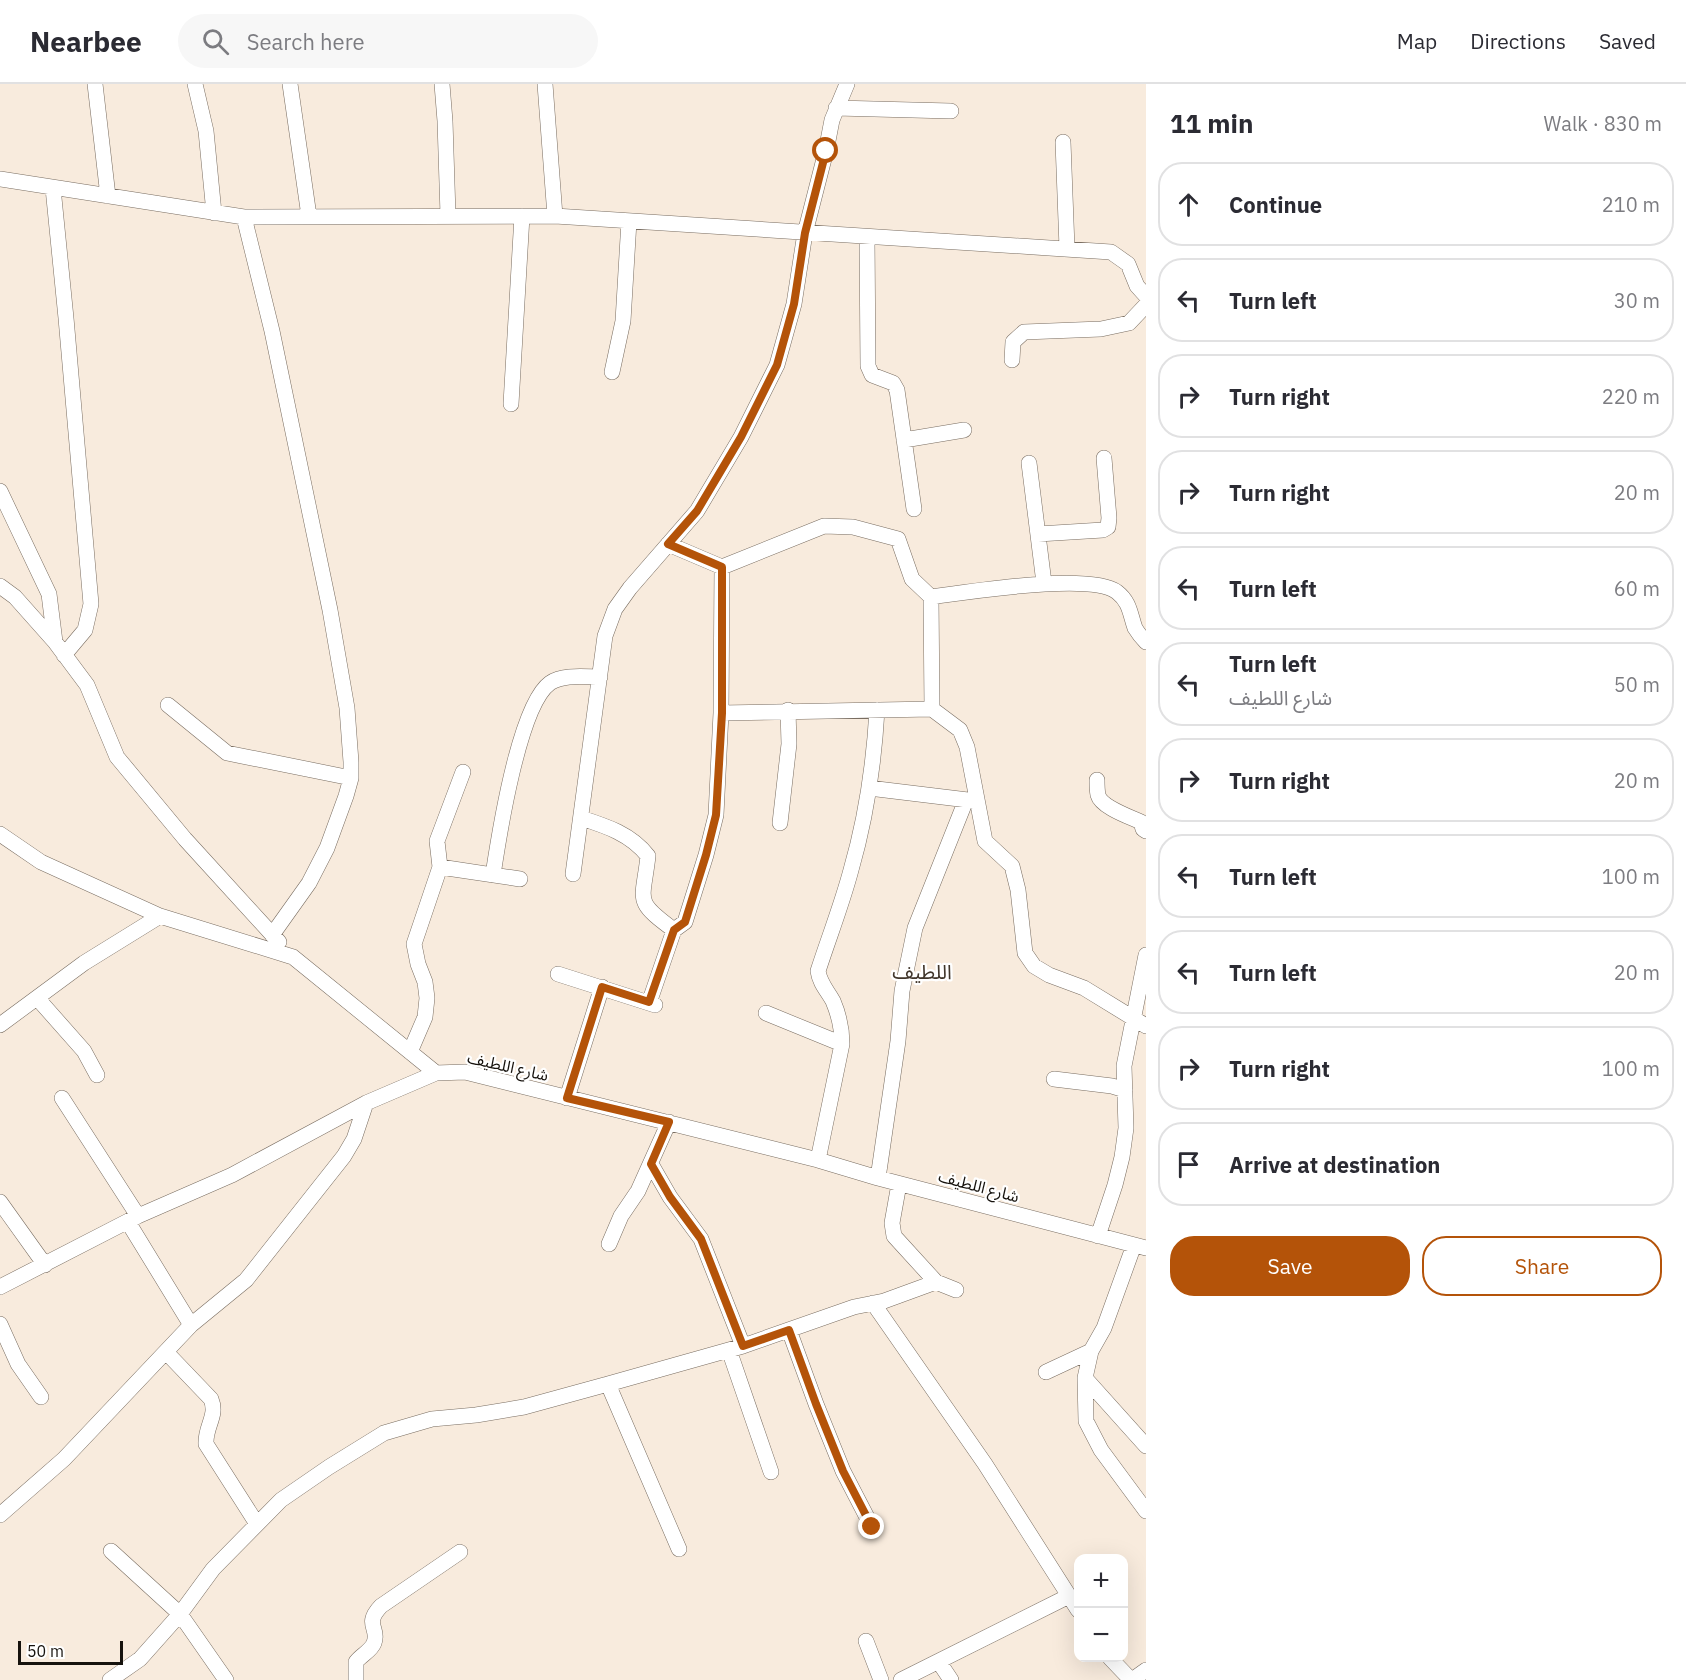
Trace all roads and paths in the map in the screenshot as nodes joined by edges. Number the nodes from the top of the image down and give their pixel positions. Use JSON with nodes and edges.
{"nodes":[{"id":1,"x":95,"y":84,"type":"edge"},
{"id":2,"x":195,"y":84,"type":"edge"},
{"id":3,"x":290,"y":84,"type":"edge"},
{"id":4,"x":442,"y":84,"type":"edge"},
{"id":5,"x":545,"y":84,"type":"edge"},
{"id":6,"x":847,"y":84,"type":"edge"},
{"id":7,"x":836,"y":108,"type":"junction"},
{"id":8,"x":951,"y":111,"type":"dead end"},
{"id":9,"x":1063,"y":142,"type":"dead end"},
{"id":10,"x":0,"y":179,"type":"edge"},
{"id":11,"x":53,"y":188,"type":"junction"},
{"id":12,"x":108,"y":196,"type":"junction"},
{"id":13,"x":214,"y":213,"type":"junction"},
{"id":14,"x":448,"y":215,"type":"junction"},
{"id":15,"x":309,"y":216,"type":"junction"},
{"id":16,"x":522,"y":216,"type":"junction"},
{"id":17,"x":555,"y":216,"type":"junction"},
{"id":18,"x":244,"y":217,"type":"junction"},
{"id":19,"x":629,"y":221,"type":"junction"},
{"id":20,"x":805,"y":233,"type":"junction"},
{"id":21,"x":867,"y":237,"type":"junction"},
{"id":22,"x":1066,"y":248,"type":"junction"},
{"id":23,"x":1146,"y":297,"type":"edge"},
{"id":24,"x":1146,"y":305,"type":"edge"},
{"id":25,"x":1012,"y":360,"type":"dead end"},
{"id":26,"x":612,"y":372,"type":"dead end"},
{"id":27,"x":511,"y":404,"type":"dead end"},
{"id":28,"x":963,"y":430,"type":"dead end"},
{"id":29,"x":904,"y":440,"type":"junction"},
{"id":30,"x":1104,"y":458,"type":"dead end"},
{"id":31,"x":1029,"y":464,"type":"dead end"},
{"id":32,"x":0,"y":490,"type":"edge"},
{"id":33,"x":914,"y":509,"type":"dead end"},
{"id":34,"x":1038,"y":534,"type":"junction"},
{"id":35,"x":668,"y":544,"type":"junction"},
{"id":36,"x":722,"y":567,"type":"junction"},
{"id":37,"x":1044,"y":583,"type":"junction"},
{"id":38,"x":0,"y":586,"type":"edge"},
{"id":39,"x":931,"y":597,"type":"junction"},
{"id":40,"x":55,"y":642,"type":"junction"},
{"id":41,"x":1146,"y":642,"type":"edge"},
{"id":42,"x":64,"y":655,"type":"junction"},
{"id":43,"x":600,"y":677,"type":"junction"},
{"id":44,"x":168,"y":705,"type":"dead end"},
{"id":45,"x":932,"y":709,"type":"junction"},
{"id":46,"x":788,"y":710,"type":"junction"},
{"id":47,"x":878,"y":710,"type":"junction"},
{"id":48,"x":722,"y":713,"type":"junction"},
{"id":49,"x":463,"y":772,"type":"dead end"},
{"id":50,"x":351,"y":778,"type":"junction"},
{"id":51,"x":1097,"y":780,"type":"dead end"},
{"id":52,"x":869,"y":788,"type":"junction"},
{"id":53,"x":971,"y":801,"type":"junction"},
{"id":54,"x":581,"y":818,"type":"junction"},
{"id":55,"x":780,"y":823,"type":"dead end"},
{"id":56,"x":1146,"y":831,"type":"edge"},
{"id":57,"x":0,"y":834,"type":"edge"},
{"id":58,"x":440,"y":867,"type":"junction"},
{"id":59,"x":573,"y":874,"type":"dead end"},
{"id":60,"x":493,"y":875,"type":"junction"},
{"id":61,"x":520,"y":879,"type":"dead end"},
{"id":62,"x":160,"y":916,"type":"junction"},
{"id":63,"x":674,"y":930,"type":"junction"},
{"id":64,"x":273,"y":935,"type":"junction"},
{"id":65,"x":1146,"y":955,"type":"edge"},
{"id":66,"x":293,"y":957,"type":"junction"},
{"id":67,"x":558,"y":974,"type":"dead end"},
{"id":68,"x":602,"y":987,"type":"junction"},
{"id":69,"x":38,"y":999,"type":"junction"},
{"id":70,"x":766,"y":1013,"type":"dead end"},
{"id":71,"x":1139,"y":1023,"type":"edge"},
{"id":72,"x":0,"y":1025,"type":"edge"},
{"id":73,"x":842,"y":1044,"type":"junction"},
{"id":74,"x":410,"y":1052,"type":"junction"},
{"id":75,"x":436,"y":1073,"type":"junction"},
{"id":76,"x":98,"y":1075,"type":"dead end"},
{"id":77,"x":1054,"y":1079,"type":"dead end"},
{"id":78,"x":1125,"y":1090,"type":"junction"},
{"id":79,"x":62,"y":1098,"type":"dead end"},
{"id":80,"x":567,"y":1098,"type":"junction"},
{"id":81,"x":366,"y":1103,"type":"junction"},
{"id":82,"x":669,"y":1122,"type":"junction"},
{"id":83,"x":818,"y":1160,"type":"junction"},
{"id":84,"x":651,"y":1164,"type":"junction"},
{"id":85,"x":878,"y":1178,"type":"junction"},
{"id":86,"x":900,"y":1184,"type":"junction"},
{"id":87,"x":0,"y":1202,"type":"edge"},
{"id":88,"x":133,"y":1219,"type":"junction"},
{"id":89,"x":1098,"y":1236,"type":"junction"},
{"id":90,"x":609,"y":1244,"type":"dead end"},
{"id":91,"x":1140,"y":1247,"type":"edge"},
{"id":92,"x":45,"y":1265,"type":"junction"},
{"id":93,"x":936,"y":1282,"type":"junction"},
{"id":94,"x":0,"y":1287,"type":"edge"},
{"id":95,"x":956,"y":1290,"type":"dead end"},
{"id":96,"x":873,"y":1303,"type":"junction"},
{"id":97,"x":0,"y":1324,"type":"edge"},
{"id":98,"x":191,"y":1325,"type":"junction"},
{"id":99,"x":789,"y":1330,"type":"junction"},
{"id":100,"x":736,"y":1348,"type":"junction"},
{"id":101,"x":166,"y":1352,"type":"junction"},
{"id":102,"x":1090,"y":1352,"type":"junction"},
{"id":103,"x":1046,"y":1372,"type":"dead end"},
{"id":104,"x":1085,"y":1378,"type":"junction"},
{"id":105,"x":608,"y":1384,"type":"junction"},
{"id":106,"x":41,"y":1397,"type":"dead end"},
{"id":107,"x":1146,"y":1446,"type":"edge"},
{"id":108,"x":771,"y":1472,"type":"dead end"},
{"id":109,"x":1146,"y":1511,"type":"edge"},
{"id":110,"x":0,"y":1515,"type":"edge"},
{"id":111,"x":258,"y":1524,"type":"junction"},
{"id":112,"x":872,"y":1527,"type":"dead end"},
{"id":113,"x":679,"y":1549,"type":"dead end"},
{"id":114,"x":111,"y":1551,"type":"dead end"},
{"id":115,"x":460,"y":1552,"type":"dead end"},
{"id":116,"x":1069,"y":1596,"type":"junction"},
{"id":117,"x":1077,"y":1608,"type":"edge"},
{"id":118,"x":180,"y":1614,"type":"junction"},
{"id":119,"x":867,"y":1641,"type":"dead end"},
{"id":120,"x":939,"y":1662,"type":"junction"},
{"id":121,"x":1114,"y":1662,"type":"edge"},
{"id":122,"x":1146,"y":1670,"type":"edge"},
{"id":123,"x":223,"y":1679,"type":"edge"},
{"id":124,"x":110,"y":1680,"type":"edge"},
{"id":125,"x":356,"y":1680,"type":"edge"},
{"id":126,"x":881,"y":1680,"type":"edge"},
{"id":127,"x":901,"y":1680,"type":"edge"},
{"id":128,"x":951,"y":1680,"type":"edge"},
{"id":129,"x":1132,"y":1680,"type":"edge"}],
"edges":[{"from":1,"to":12,"type":"street"},
{"from":2,"to":13,"type":"street"},
{"from":3,"to":15,"type":"street"},
{"from":4,"to":14,"type":"street"},
{"from":5,"to":17,"type":"street"},
{"from":6,"to":7,"type":"street"},
{"from":7,"to":8,"type":"street"},
{"from":7,"to":20,"type":"street"},
{"from":9,"to":22,"type":"street"},
{"from":10,"to":11,"type":"street"},
{"from":11,"to":12,"type":"street"},
{"from":11,"to":42,"type":"street"},
{"from":12,"to":13,"type":"street"},
{"from":13,"to":18,"type":"street"},
{"from":14,"to":15,"type":"street"},
{"from":14,"to":16,"type":"street"},
{"from":15,"to":18,"type":"street"},
{"from":16,"to":17,"type":"street"},
{"from":16,"to":27,"type":"street"},
{"from":17,"to":19,"type":"street"},
{"from":18,"to":50,"type":"street"},
{"from":19,"to":20,"type":"street"},
{"from":19,"to":26,"type":"street"},
{"from":20,"to":21,"type":"street"},
{"from":20,"to":35,"type":"street"},
{"from":21,"to":22,"type":"street"},
{"from":21,"to":29,"type":"street"},
{"from":22,"to":23,"type":"street"},
{"from":24,"to":25,"type":"street"},
{"from":28,"to":29,"type":"street"},
{"from":29,"to":33,"type":"street"},
{"from":30,"to":34,"type":"street"},
{"from":31,"to":34,"type":"street"},
{"from":32,"to":40,"type":"street"},
{"from":34,"to":37,"type":"street"},
{"from":35,"to":36,"type":"street"},
{"from":35,"to":43,"type":"street"},
{"from":36,"to":39,"type":"street"},
{"from":36,"to":48,"type":"street"},
{"from":37,"to":39,"type":"street"},
{"from":37,"to":41,"type":"street"},
{"from":38,"to":40,"type":"street"},
{"from":39,"to":45,"type":"street"},
{"from":40,"to":42,"type":"street"},
{"from":42,"to":64,"type":"street"},
{"from":43,"to":54,"type":"street"},
{"from":43,"to":60,"type":"street"},
{"from":44,"to":50,"type":"street"},
{"from":45,"to":47,"type":"street"},
{"from":45,"to":53,"type":"street"},
{"from":46,"to":47,"type":"street"},
{"from":46,"to":48,"type":"street"},
{"from":46,"to":55,"type":"street"},
{"from":47,"to":52,"type":"street"},
{"from":48,"to":63,"type":"street"},
{"from":49,"to":58,"type":"street"},
{"from":50,"to":64,"type":"street"},
{"from":51,"to":56,"type":"street"},
{"from":52,"to":53,"type":"street"},
{"from":52,"to":73,"type":"street"},
{"from":53,"to":71,"type":"street"},
{"from":53,"to":85,"type":"street"},
{"from":54,"to":59,"type":"street"},
{"from":54,"to":63,"type":"street"},
{"from":57,"to":62,"type":"street"},
{"from":58,"to":60,"type":"street"},
{"from":58,"to":74,"type":"street"},
{"from":60,"to":61,"type":"street"},
{"from":62,"to":66,"type":"street"},
{"from":62,"to":69,"type":"street"},
{"from":63,"to":68,"type":"street"},
{"from":64,"to":66,"type":"street"},
{"from":65,"to":71,"type":"street"},
{"from":66,"to":74,"type":"street"},
{"from":67,"to":68,"type":"street"},
{"from":68,"to":80,"type":"street"},
{"from":69,"to":72,"type":"street"},
{"from":69,"to":76,"type":"street"},
{"from":70,"to":73,"type":"street"},
{"from":71,"to":78,"type":"street"},
{"from":73,"to":83,"type":"street"},
{"from":74,"to":75,"type":"street"},
{"from":75,"to":80,"type":"street","name":"شارع اللطيف"},
{"from":75,"to":81,"type":"street","name":"شارع اللطيف"},
{"from":77,"to":78,"type":"street"},
{"from":78,"to":89,"type":"street"},
{"from":79,"to":88,"type":"street"},
{"from":80,"to":82,"type":"street","name":"شارع اللطيف"},
{"from":81,"to":88,"type":"street","name":"شارع اللطيف"},
{"from":81,"to":98,"type":"street"},
{"from":82,"to":83,"type":"street","name":"شارع اللطيف"},
{"from":82,"to":84,"type":"street"},
{"from":83,"to":85,"type":"street","name":"شارع اللطيف"},
{"from":84,"to":90,"type":"street"},
{"from":84,"to":100,"type":"street"},
{"from":85,"to":86,"type":"street","name":"شارع اللطيف"},
{"from":86,"to":89,"type":"street","name":"شارع اللطيف"},
{"from":86,"to":93,"type":"street"},
{"from":87,"to":92,"type":"street"},
{"from":88,"to":92,"type":"street","name":"شارع اللطيف"},
{"from":88,"to":98,"type":"street"},
{"from":89,"to":91,"type":"street","name":"شارع اللطيف"},
{"from":91,"to":102,"type":"street"},
{"from":92,"to":94,"type":"street","name":"شارع اللطيف"},
{"from":93,"to":95,"type":"street"},
{"from":93,"to":96,"type":"street"},
{"from":96,"to":99,"type":"street"},
{"from":96,"to":116,"type":"street"},
{"from":97,"to":106,"type":"street"},
{"from":98,"to":101,"type":"street"},
{"from":99,"to":100,"type":"street"},
{"from":99,"to":112,"type":"street"},
{"from":100,"to":105,"type":"street"},
{"from":100,"to":108,"type":"street"},
{"from":101,"to":110,"type":"street"},
{"from":101,"to":111,"type":"street"},
{"from":102,"to":103,"type":"street"},
{"from":102,"to":104,"type":"street"},
{"from":104,"to":107,"type":"street"},
{"from":104,"to":109,"type":"street"},
{"from":105,"to":111,"type":"street"},
{"from":105,"to":113,"type":"street"},
{"from":111,"to":118,"type":"street"},
{"from":114,"to":118,"type":"street"},
{"from":115,"to":125,"type":"street"},
{"from":116,"to":117,"type":"street"},
{"from":116,"to":120,"type":"street"},
{"from":118,"to":123,"type":"street"},
{"from":118,"to":124,"type":"street"},
{"from":119,"to":126,"type":"street"},
{"from":120,"to":127,"type":"street"},
{"from":120,"to":128,"type":"street"},
{"from":121,"to":129,"type":"street"},
{"from":122,"to":129,"type":"street"}]}
